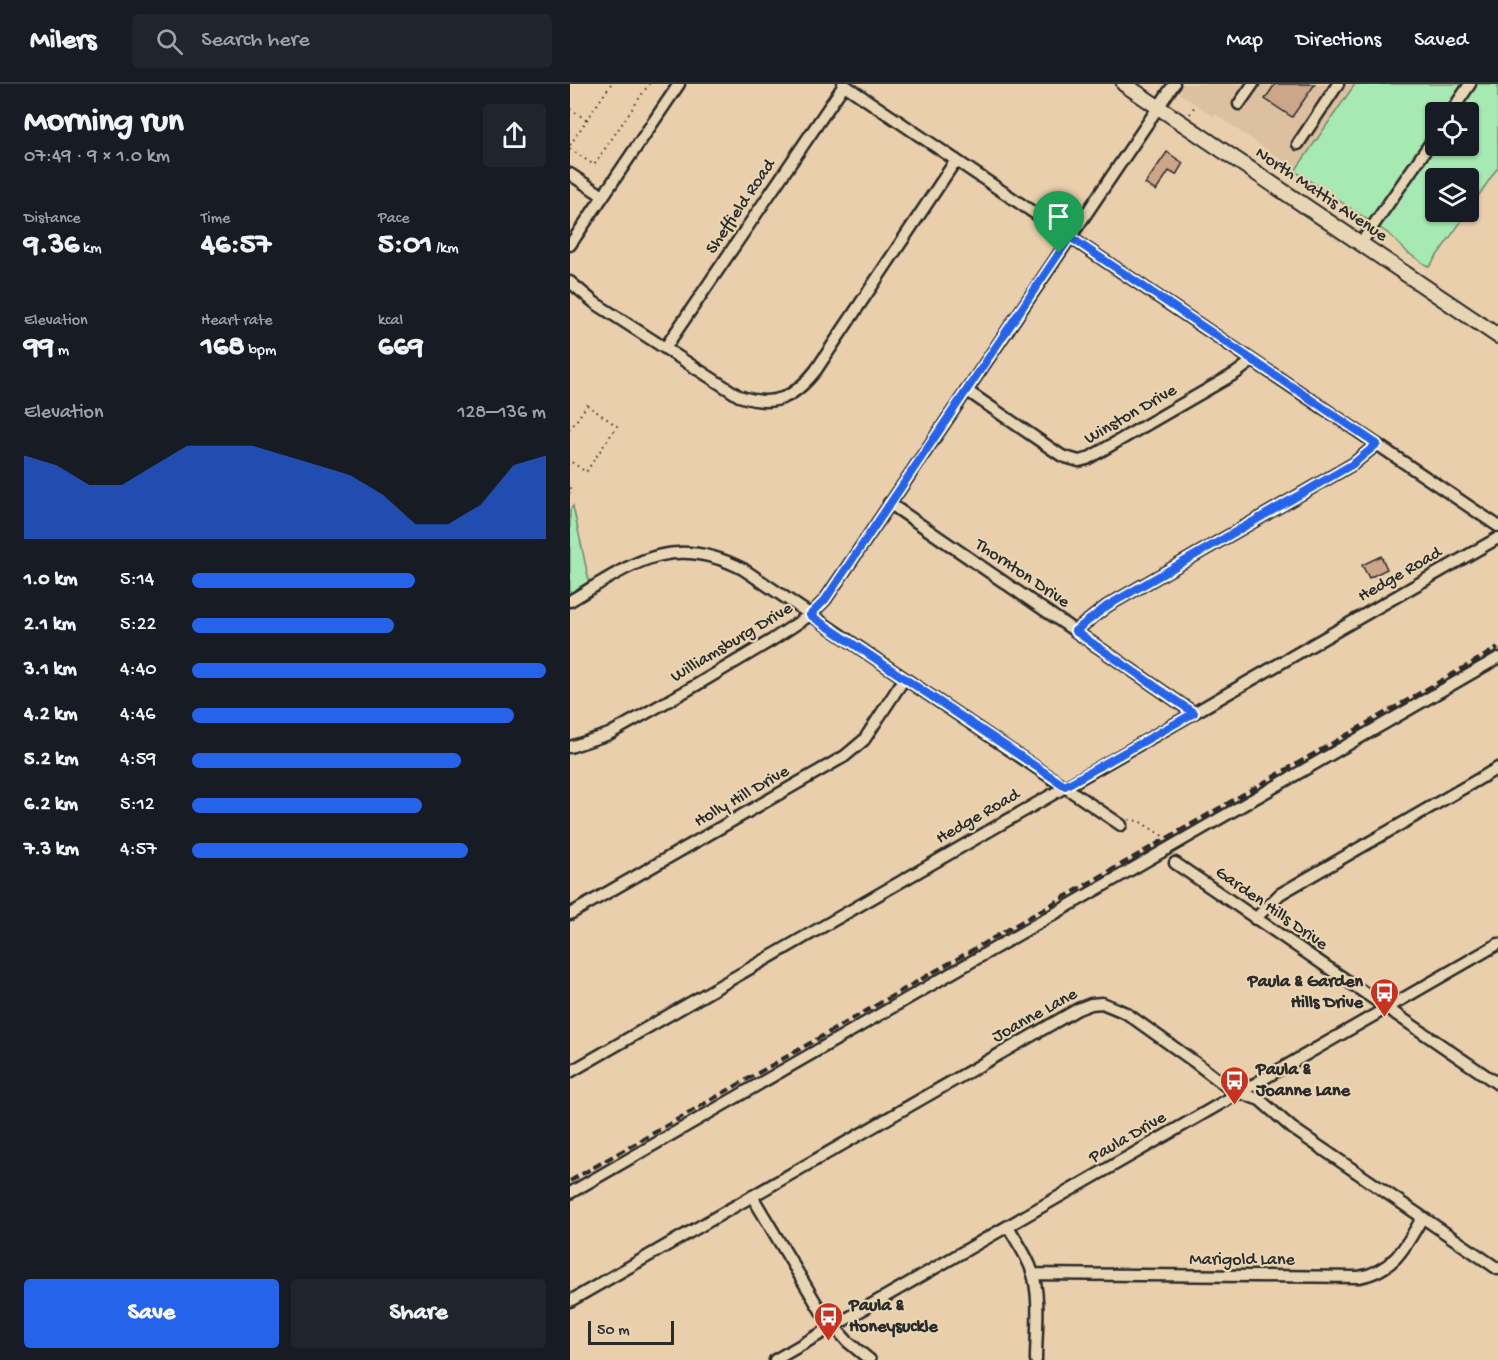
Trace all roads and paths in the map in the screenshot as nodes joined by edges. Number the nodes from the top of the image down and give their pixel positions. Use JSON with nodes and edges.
{"nodes":[{"id":1,"x":611,"y":84,"type":"edge"},
{"id":2,"x":650,"y":84,"type":"edge"},
{"id":3,"x":680,"y":84,"type":"edge"},
{"id":4,"x":843,"y":84,"type":"edge"},
{"id":5,"x":1124,"y":84,"type":"edge"},
{"id":6,"x":1173,"y":84,"type":"edge"},
{"id":7,"x":1253,"y":84,"type":"edge"},
{"id":8,"x":1338,"y":84,"type":"edge"},
{"id":9,"x":1470,"y":84,"type":"edge"},
{"id":10,"x":1458,"y":102,"type":"edge"},
{"id":11,"x":1196,"y":104,"type":"dead end"},
{"id":12,"x":1239,"y":104,"type":"dead end"},
{"id":13,"x":1158,"y":107,"type":"junction"},
{"id":14,"x":570,"y":109,"type":"edge"},
{"id":15,"x":1192,"y":110,"type":"dead end"},
{"id":16,"x":587,"y":120,"type":"junction"},
{"id":17,"x":1298,"y":144,"type":"dead end"},
{"id":18,"x":570,"y":147,"type":"edge"},
{"id":19,"x":1425,"y":151,"type":"edge"},
{"id":20,"x":956,"y":160,"type":"junction"},
{"id":21,"x":570,"y":174,"type":"edge"},
{"id":22,"x":603,"y":196,"type":"junction"},
{"id":23,"x":1070,"y":237,"type":"junction"},
{"id":24,"x":1360,"y":243,"type":"junction"},
{"id":25,"x":570,"y":245,"type":"edge"},
{"id":26,"x":570,"y":282,"type":"edge"},
{"id":27,"x":1498,"y":336,"type":"edge"},
{"id":28,"x":665,"y":348,"type":"junction"},
{"id":29,"x":1252,"y":361,"type":"junction"},
{"id":30,"x":966,"y":390,"type":"junction"},
{"id":31,"x":570,"y":430,"type":"edge"},
{"id":32,"x":1377,"y":444,"type":"junction"},
{"id":33,"x":570,"y":461,"type":"edge"},
{"id":34,"x":570,"y":488,"type":"edge"},
{"id":35,"x":570,"y":492,"type":"edge"},
{"id":36,"x":890,"y":503,"type":"junction"},
{"id":37,"x":1498,"y":526,"type":"edge"},
{"id":38,"x":1498,"y":538,"type":"edge"},
{"id":39,"x":570,"y":601,"type":"edge"},
{"id":40,"x":810,"y":615,"type":"junction"},
{"id":41,"x":1075,"y":631,"type":"junction"},
{"id":42,"x":1498,"y":658,"type":"edge"},
{"id":43,"x":904,"y":679,"type":"junction"},
{"id":44,"x":1194,"y":713,"type":"junction"},
{"id":45,"x":570,"y":747,"type":"edge"},
{"id":46,"x":1498,"y":768,"type":"edge"},
{"id":47,"x":1065,"y":786,"type":"junction"},
{"id":48,"x":1119,"y":824,"type":"joint"},
{"id":49,"x":1161,"y":835,"type":"dead end"},
{"id":50,"x":1174,"y":863,"type":"dead end"},
{"id":51,"x":570,"y":914,"type":"edge"},
{"id":52,"x":1255,"y":919,"type":"junction"},
{"id":53,"x":1498,"y":944,"type":"edge"},
{"id":54,"x":1386,"y":1008,"type":"junction"},
{"id":55,"x":570,"y":1072,"type":"edge"},
{"id":56,"x":1498,"y":1084,"type":"edge"},
{"id":57,"x":1239,"y":1093,"type":"junction"},
{"id":58,"x":570,"y":1193,"type":"edge"},
{"id":59,"x":752,"y":1196,"type":"junction"},
{"id":60,"x":1422,"y":1218,"type":"junction"},
{"id":61,"x":1008,"y":1226,"type":"junction"},
{"id":62,"x":1498,"y":1269,"type":"edge"},
{"id":63,"x":1033,"y":1274,"type":"junction"},
{"id":64,"x":570,"y":1301,"type":"edge"},
{"id":65,"x":833,"y":1327,"type":"junction"},
{"id":66,"x":775,"y":1360,"type":"edge"},
{"id":67,"x":870,"y":1360,"type":"edge"},
{"id":68,"x":1036,"y":1360,"type":"edge"}],
"edges":[{"from":1,"to":16,"type":"path"},
{"from":2,"to":18,"type":"path"},
{"from":3,"to":22,"type":"street"},
{"from":4,"to":20,"type":"street"},
{"from":4,"to":28,"type":"street","name":"Sheffield Road"},
{"from":5,"to":13,"type":"main road","name":"North Mattis Avenue"},
{"from":6,"to":13,"type":"street","name":"Williamsburg Drive"},
{"from":7,"to":12,"type":"street"},
{"from":8,"to":17,"type":"street"},
{"from":9,"to":10,"type":"street"},
{"from":11,"to":15,"type":"path"},
{"from":13,"to":23,"type":"street","name":"Williamsburg Drive"},
{"from":13,"to":24,"type":"main road","name":"North Mattis Avenue"},
{"from":14,"to":16,"type":"path"},
{"from":16,"to":18,"type":"path"},
{"from":19,"to":24,"type":"street"},
{"from":20,"to":23,"type":"street"},
{"from":20,"to":28,"type":"street"},
{"from":21,"to":22,"type":"street"},
{"from":22,"to":25,"type":"street"},
{"from":23,"to":29,"type":"street"},
{"from":23,"to":30,"type":"street","name":"Williamsburg Drive"},
{"from":24,"to":27,"type":"main road","name":"North Mattis Avenue"},
{"from":26,"to":28,"type":"street"},
{"from":29,"to":30,"type":"street","name":"Winston Drive"},
{"from":29,"to":32,"type":"street"},
{"from":30,"to":36,"type":"street","name":"Williamsburg Drive"},
{"from":31,"to":33,"type":"path"},
{"from":32,"to":37,"type":"street"},
{"from":32,"to":41,"type":"street"},
{"from":34,"to":35,"type":"path"},
{"from":36,"to":40,"type":"street","name":"Williamsburg Drive"},
{"from":36,"to":41,"type":"street","name":"Thornton Drive"},
{"from":38,"to":44,"type":"street","name":"Hedge Road"},
{"from":39,"to":40,"type":"street"},
{"from":40,"to":43,"type":"street"},
{"from":40,"to":45,"type":"street","name":"Williamsburg Drive"},
{"from":41,"to":44,"type":"street","name":"Thornton Drive"},
{"from":42,"to":58,"type":"street"},
{"from":43,"to":47,"type":"street"},
{"from":43,"to":51,"type":"street","name":"Holly Hill Drive"},
{"from":44,"to":47,"type":"street","name":"Hedge Road"},
{"from":46,"to":52,"type":"street"},
{"from":47,"to":48,"type":"street"},
{"from":47,"to":55,"type":"street","name":"Hedge Road"},
{"from":48,"to":49,"type":"path"},
{"from":50,"to":52,"type":"street","name":"Garden Hills Drive"},
{"from":52,"to":54,"type":"street","name":"Garden Hills Drive"},
{"from":53,"to":54,"type":"street","name":"Paula Drive"},
{"from":54,"to":56,"type":"street","name":"Garden Hills Drive"},
{"from":54,"to":57,"type":"street","name":"Paula Drive"},
{"from":57,"to":59,"type":"street","name":"Joanne Lane"},
{"from":57,"to":60,"type":"street","name":"Joanne Lane"},
{"from":57,"to":61,"type":"street","name":"Paula Drive"},
{"from":59,"to":64,"type":"street","name":"Joanne Lane"},
{"from":59,"to":65,"type":"street"},
{"from":60,"to":62,"type":"street","name":"Joanne Lane"},
{"from":60,"to":63,"type":"street","name":"Marigold Lane"},
{"from":61,"to":63,"type":"street"},
{"from":61,"to":65,"type":"street","name":"Paula Drive"},
{"from":63,"to":68,"type":"street"},
{"from":65,"to":66,"type":"street","name":"Paula Drive"},
{"from":65,"to":67,"type":"street"}]}
